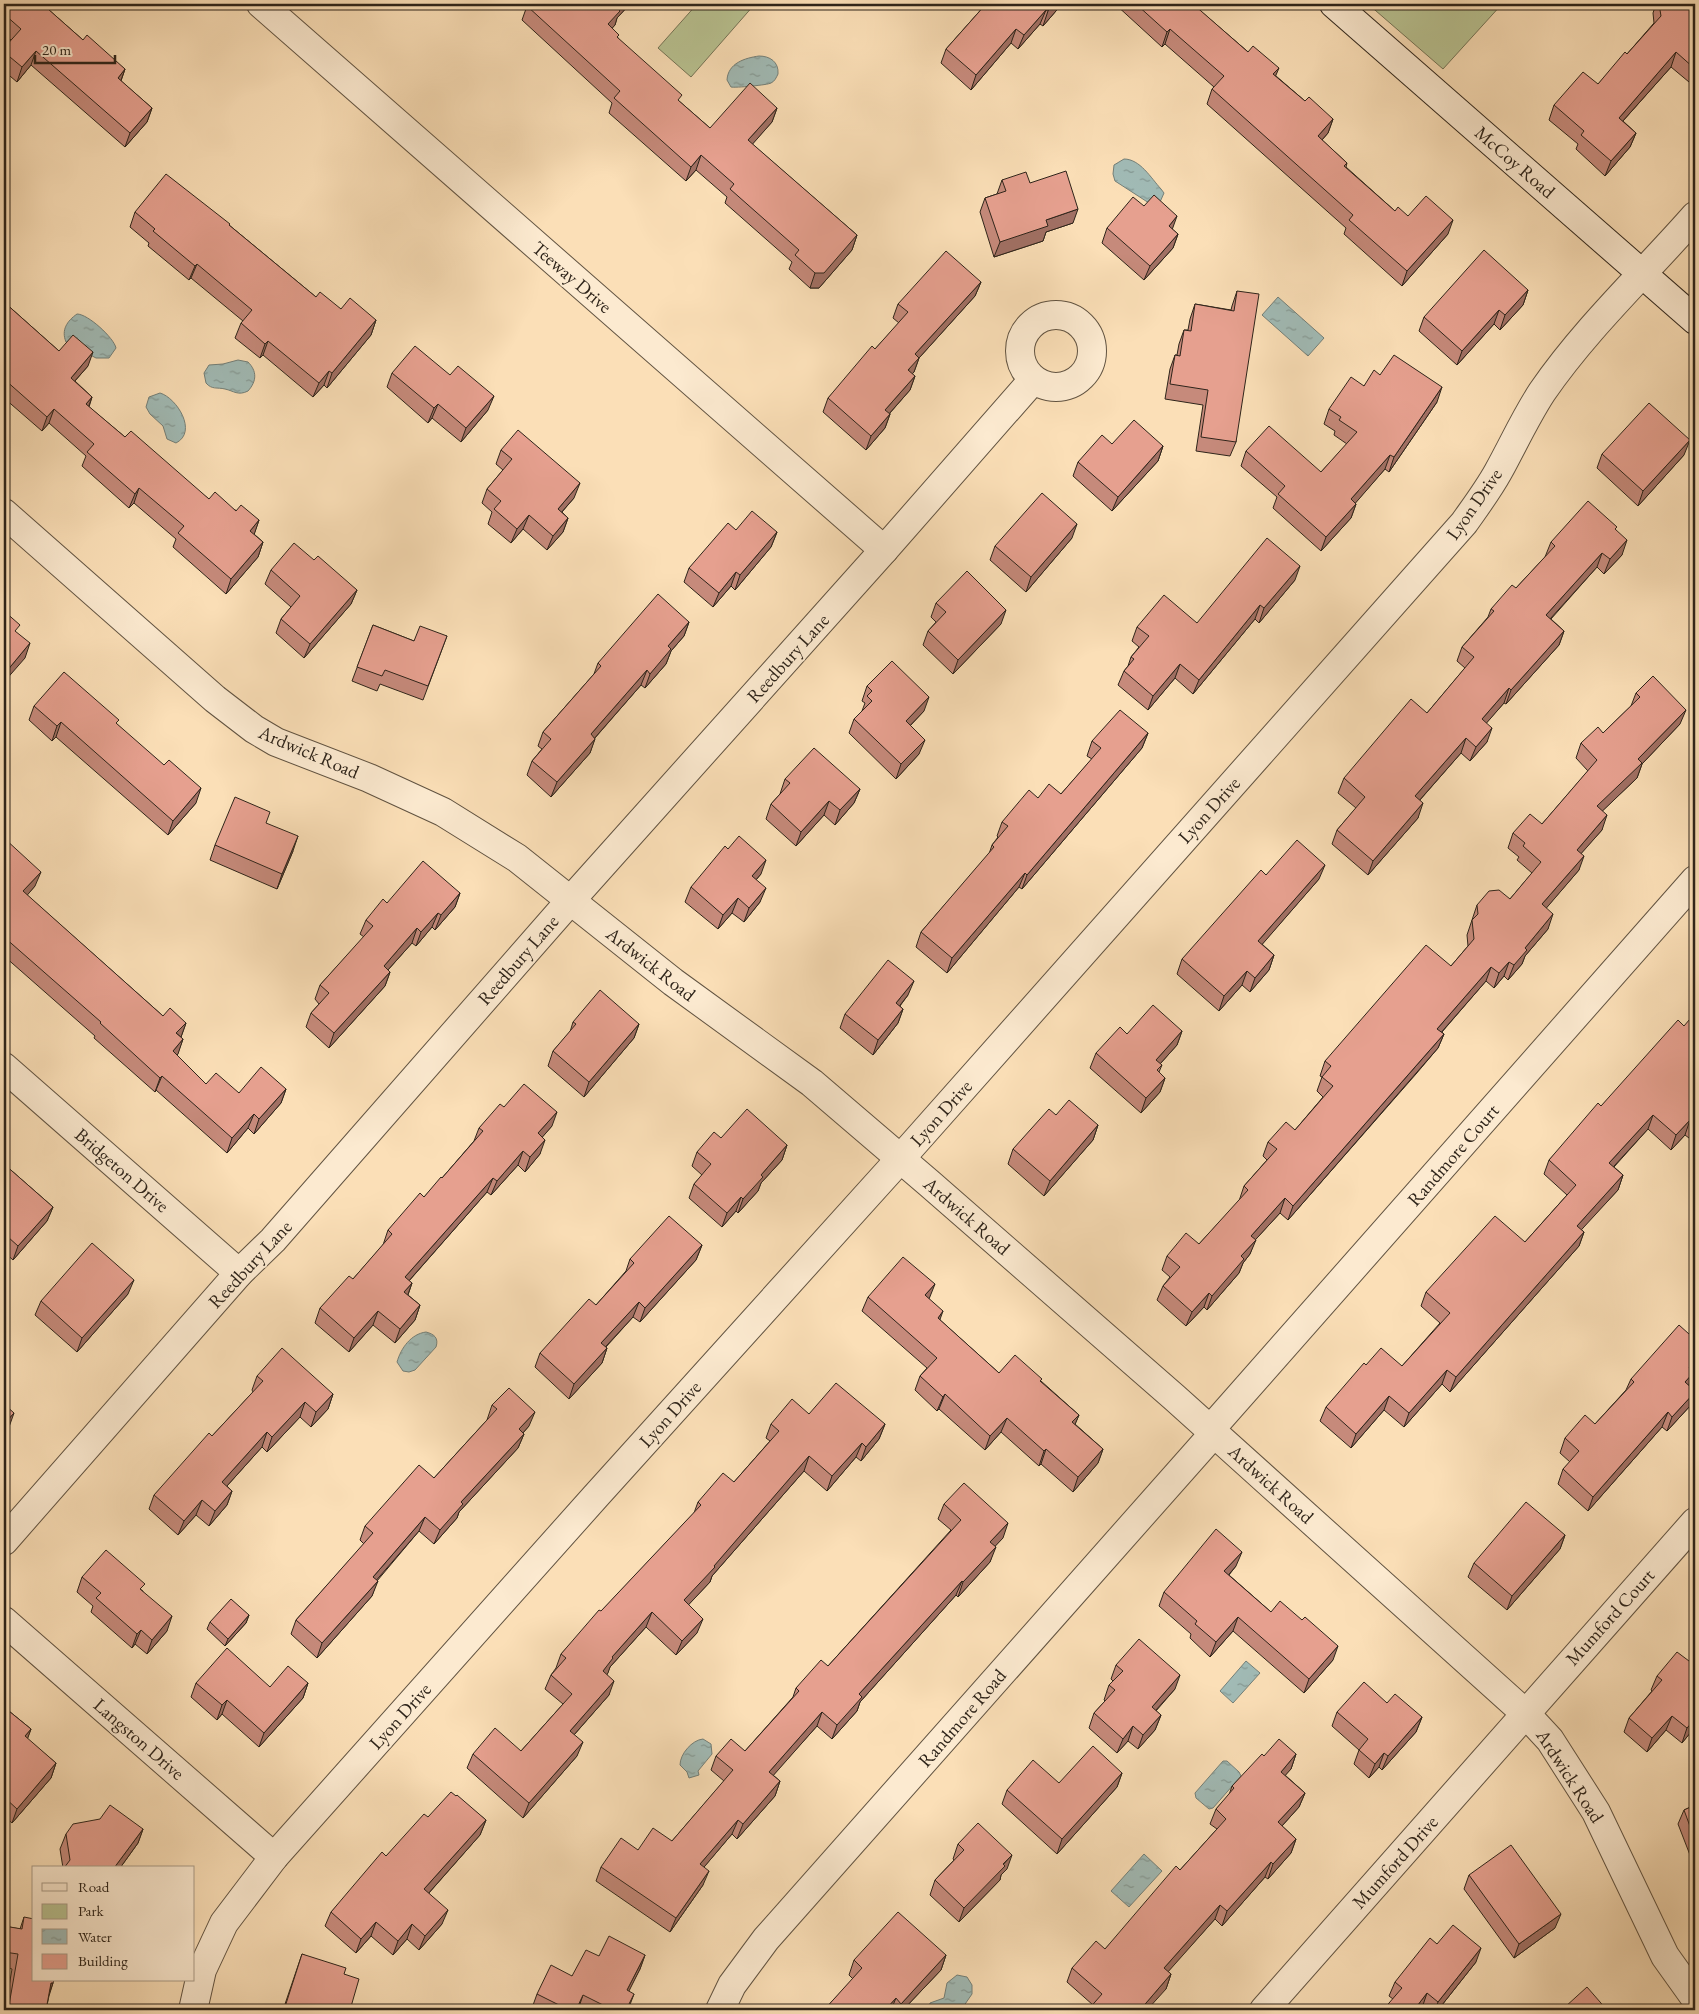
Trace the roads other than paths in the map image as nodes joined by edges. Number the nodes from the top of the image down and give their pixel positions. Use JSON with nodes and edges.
{"nodes":[{"id":1,"x":260,"y":4,"type":"edge"},
{"id":2,"x":1334,"y":4,"type":"edge"},
{"id":3,"x":1695,"y":216,"type":"edge"},
{"id":4,"x":1643,"y":274,"type":"junction"},
{"id":5,"x":1695,"y":320,"type":"edge"},
{"id":6,"x":1033,"y":380,"type":"dead end"},
{"id":7,"x":4,"y":513,"type":"edge"},
{"id":8,"x":884,"y":550,"type":"junction"},
{"id":9,"x":1695,"y":880,"type":"edge"},
{"id":10,"x":570,"y":901,"type":"junction"},
{"id":11,"x":4,"y":1067,"type":"edge"},
{"id":12,"x":901,"y":1158,"type":"junction"},
{"id":13,"x":239,"y":1273,"type":"junction"},
{"id":14,"x":1212,"y":1432,"type":"junction"},
{"id":15,"x":1695,"y":1522,"type":"edge"},
{"id":16,"x":4,"y":1541,"type":"edge"},
{"id":17,"x":4,"y":1620,"type":"edge"},
{"id":18,"x":1525,"y":1713,"type":"junction"},
{"id":19,"x":274,"y":1858,"type":"junction"},
{"id":20,"x":1695,"y":1998,"type":"edge"},
{"id":21,"x":193,"y":2010,"type":"edge"},
{"id":22,"x":720,"y":2010,"type":"edge"},
{"id":23,"x":1264,"y":2010,"type":"edge"}],
"edges":[{"from":1,"to":8,"type":"street","name":"Teeway Drive"},
{"from":2,"to":4,"type":"street","name":"McCoy Road"},
{"from":3,"to":4,"type":"street","name":"Lyon Drive"},
{"from":4,"to":5,"type":"street","name":"McCoy Road"},
{"from":4,"to":12,"type":"street","name":"Lyon Drive"},
{"from":6,"to":8,"type":"street","name":"Reedbury Lane"},
{"from":7,"to":10,"type":"street","name":"Ardwick Road"},
{"from":8,"to":10,"type":"street","name":"Reedbury Lane"},
{"from":9,"to":14,"type":"street","name":"Randmore Court"},
{"from":10,"to":12,"type":"street","name":"Ardwick Road"},
{"from":10,"to":13,"type":"street","name":"Reedbury Lane"},
{"from":11,"to":13,"type":"street","name":"Bridgeton Drive"},
{"from":12,"to":14,"type":"street","name":"Ardwick Road"},
{"from":12,"to":19,"type":"street","name":"Lyon Drive"},
{"from":13,"to":16,"type":"street","name":"Reedbury Lane"},
{"from":14,"to":18,"type":"street","name":"Ardwick Road"},
{"from":14,"to":22,"type":"street","name":"Randmore Road"},
{"from":15,"to":18,"type":"street","name":"Mumford Court"},
{"from":17,"to":19,"type":"street","name":"Langston Drive"},
{"from":18,"to":20,"type":"street","name":"Ardwick Road"},
{"from":18,"to":23,"type":"street","name":"Mumford Drive"},
{"from":19,"to":21,"type":"street","name":"Lyon Drive"}]}
